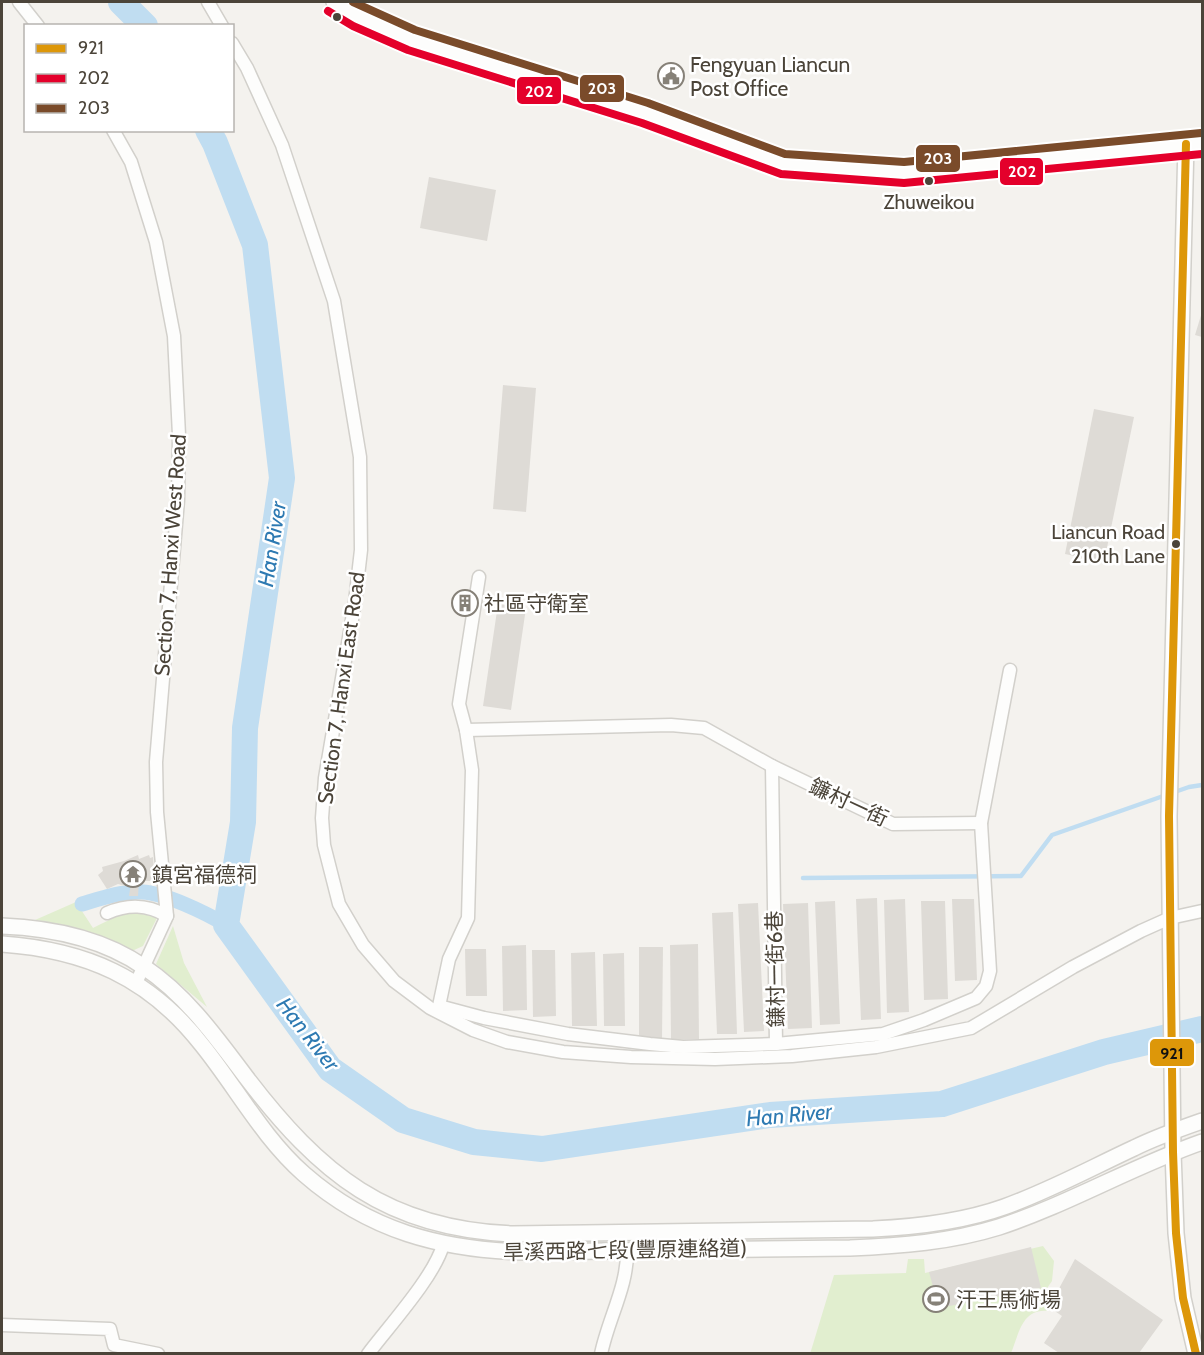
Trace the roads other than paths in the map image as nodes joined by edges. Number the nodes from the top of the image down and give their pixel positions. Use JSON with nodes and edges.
{"nodes":[{"id":1,"x":19,"y":2,"type":"edge"},
{"id":2,"x":208,"y":2,"type":"edge"},
{"id":3,"x":334,"y":2,"type":"edge"},
{"id":4,"x":36,"y":24,"type":"edge"},
{"id":5,"x":221,"y":24,"type":"edge"},
{"id":6,"x":234,"y":46,"type":"edge"},
{"id":7,"x":114,"y":132,"type":"edge"},
{"id":8,"x":1203,"y":143,"type":"edge"},
{"id":9,"x":1186,"y":144,"type":"junction"},
{"id":10,"x":479,"y":577,"type":"dead end"},
{"id":11,"x":1010,"y":670,"type":"dead end"},
{"id":12,"x":466,"y":730,"type":"junction"},
{"id":13,"x":772,"y":766,"type":"junction"},
{"id":14,"x":981,"y":823,"type":"junction"},
{"id":15,"x":166,"y":911,"type":"junction"},
{"id":16,"x":1203,"y":911,"type":"edge"},
{"id":17,"x":107,"y":913,"type":"dead end"},
{"id":18,"x":1170,"y":918,"type":"junction"},
{"id":19,"x":2,"y":926,"type":"edge"},
{"id":20,"x":2,"y":944,"type":"edge"},
{"id":21,"x":144,"y":967,"type":"junction"},
{"id":22,"x":136,"y":983,"type":"junction"},
{"id":23,"x":776,"y":1044,"type":"junction"},
{"id":24,"x":1203,"y":1121,"type":"edge"},
{"id":25,"x":1173,"y":1132,"type":"junction"},
{"id":26,"x":1203,"y":1142,"type":"edge"},
{"id":27,"x":1173,"y":1152,"type":"junction"},
{"id":28,"x":443,"y":1245,"type":"junction"},
{"id":29,"x":627,"y":1250,"type":"junction"},
{"id":30,"x":2,"y":1325,"type":"edge"},
{"id":31,"x":158,"y":1353,"type":"edge"},
{"id":32,"x":368,"y":1353,"type":"edge"},
{"id":33,"x":601,"y":1353,"type":"edge"},
{"id":34,"x":1197,"y":1353,"type":"edge"}],
"edges":[{"from":1,"to":4,"type":"street"},
{"from":2,"to":5,"type":"street"},
{"from":3,"to":9,"type":"street"},
{"from":6,"to":18,"type":"street","name":"Section 7, Hanxi East Road"},
{"from":7,"to":15,"type":"street","name":"Section 7, Hanxi West Road"},
{"from":8,"to":9,"type":"street"},
{"from":9,"to":18,"type":"street"},
{"from":10,"to":12,"type":"street"},
{"from":11,"to":14,"type":"street"},
{"from":12,"to":13,"type":"street","name":"鐮村一街"},
{"from":12,"to":23,"type":"street"},
{"from":13,"to":14,"type":"street","name":"鐮村一街"},
{"from":13,"to":23,"type":"street","name":"鎌村一街6巷"},
{"from":14,"to":23,"type":"street"},
{"from":15,"to":17,"type":"street"},
{"from":15,"to":21,"type":"street","name":"Section 7, Hanxi West Road"},
{"from":16,"to":18,"type":"street","name":"Section 7, Hanxi East Road"},
{"from":18,"to":25,"type":"street"},
{"from":19,"to":21,"type":"street","name":"旱溪西路七段(豐原連絡道)"},
{"from":20,"to":22,"type":"street","name":"旱溪西路七段(豐原連絡道)"},
{"from":21,"to":22,"type":"street","name":"Section 7, Hanxi West Road"},
{"from":21,"to":25,"type":"street","name":"旱溪西路七段(豐原連絡道)"},
{"from":22,"to":28,"type":"street","name":"旱溪西路七段(豐原連絡道)"},
{"from":24,"to":25,"type":"street","name":"旱溪西路七段(豐原連絡道)"},
{"from":25,"to":27,"type":"street"},
{"from":26,"to":27,"type":"street","name":"旱溪西路七段(豐原連絡道)"},
{"from":27,"to":29,"type":"street","name":"旱溪西路七段(豐原連絡道)"},
{"from":27,"to":34,"type":"street"},
{"from":28,"to":29,"type":"street","name":"旱溪西路七段(豐原連絡道)"},
{"from":28,"to":32,"type":"street"},
{"from":29,"to":33,"type":"street"},
{"from":30,"to":31,"type":"street"}]}
